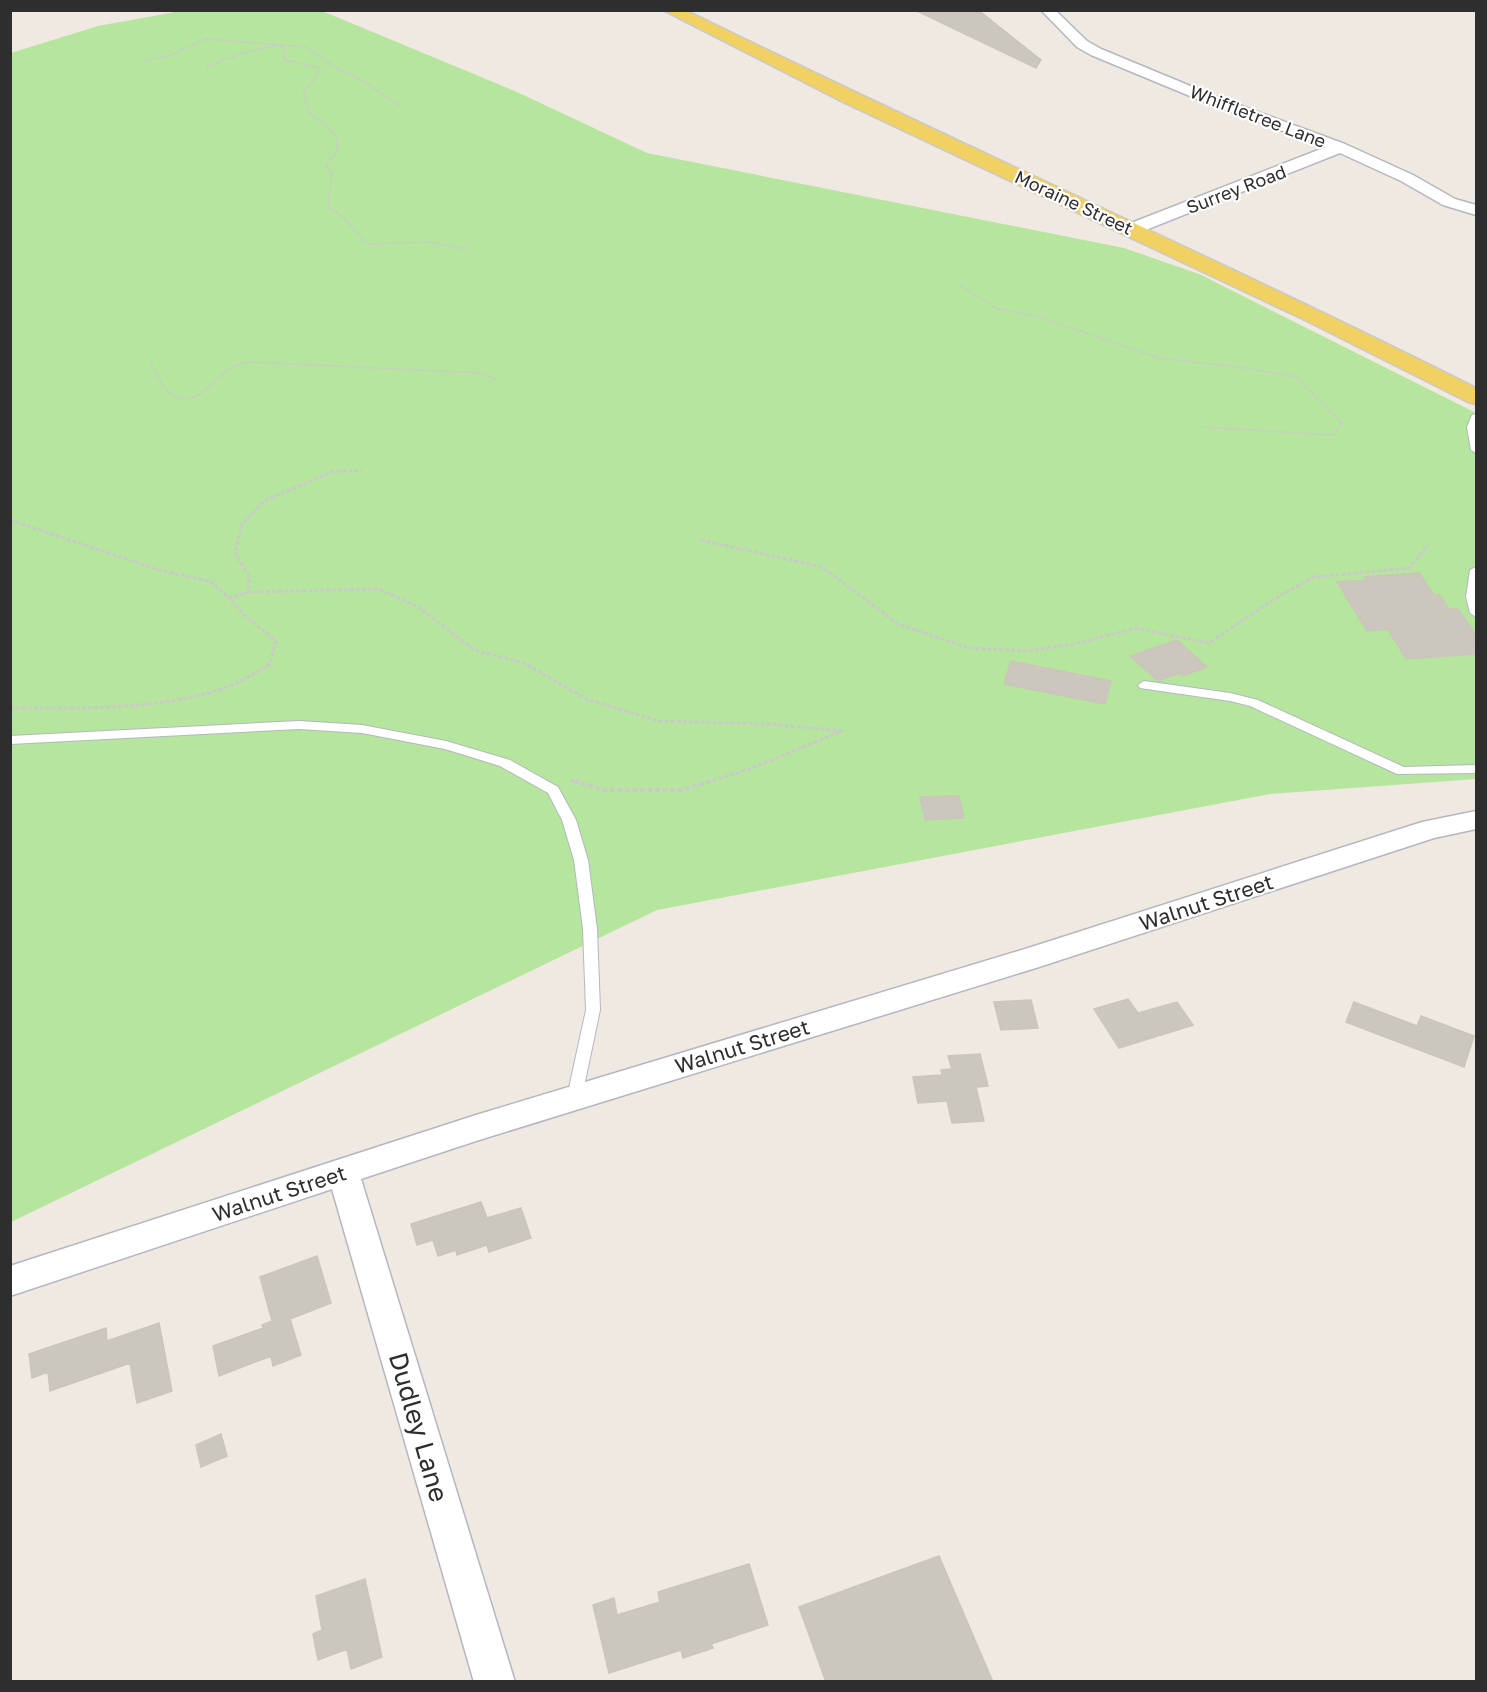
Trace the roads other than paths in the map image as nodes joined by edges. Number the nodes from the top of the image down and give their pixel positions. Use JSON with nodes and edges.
{"nodes":[{"id":1,"x":671,"y":10,"type":"edge"},
{"id":2,"x":1047,"y":10,"type":"edge"},
{"id":3,"x":1340,"y":147,"type":"junction"},
{"id":4,"x":1476,"y":210,"type":"edge"},
{"id":5,"x":1132,"y":229,"type":"junction"},
{"id":6,"x":1476,"y":397,"type":"edge"},
{"id":7,"x":1476,"y":417,"type":"edge"},
{"id":8,"x":1476,"y":450,"type":"edge"},
{"id":9,"x":1476,"y":570,"type":"edge"},
{"id":10,"x":1476,"y":613,"type":"edge"},
{"id":11,"x":1144,"y":685,"type":"dead end"},
{"id":12,"x":10,"y":740,"type":"edge"},
{"id":13,"x":1476,"y":769,"type":"edge"},
{"id":14,"x":1476,"y":820,"type":"edge"},
{"id":15,"x":575,"y":1097,"type":"junction"},
{"id":16,"x":343,"y":1172,"type":"junction"},
{"id":17,"x":10,"y":1281,"type":"edge"},
{"id":18,"x":495,"y":1682,"type":"edge"}],
"edges":[{"from":1,"to":5,"type":"main road","name":"Moraine Street"},
{"from":2,"to":3,"type":"street","name":"Whiffletree Lane"},
{"from":3,"to":4,"type":"street","name":"Whiffletree Lane"},
{"from":3,"to":5,"type":"street","name":"Surrey Road"},
{"from":5,"to":6,"type":"main road","name":"Moraine Street"},
{"from":7,"to":8,"type":"lane"},
{"from":9,"to":10,"type":"lane"},
{"from":11,"to":13,"type":"lane"},
{"from":12,"to":15,"type":"lane"},
{"from":14,"to":15,"type":"street","name":"Walnut Street"},
{"from":15,"to":16,"type":"street","name":"Walnut Street"},
{"from":16,"to":17,"type":"street","name":"Walnut Street"},
{"from":16,"to":18,"type":"street","name":"Dudley Lane"}]}
